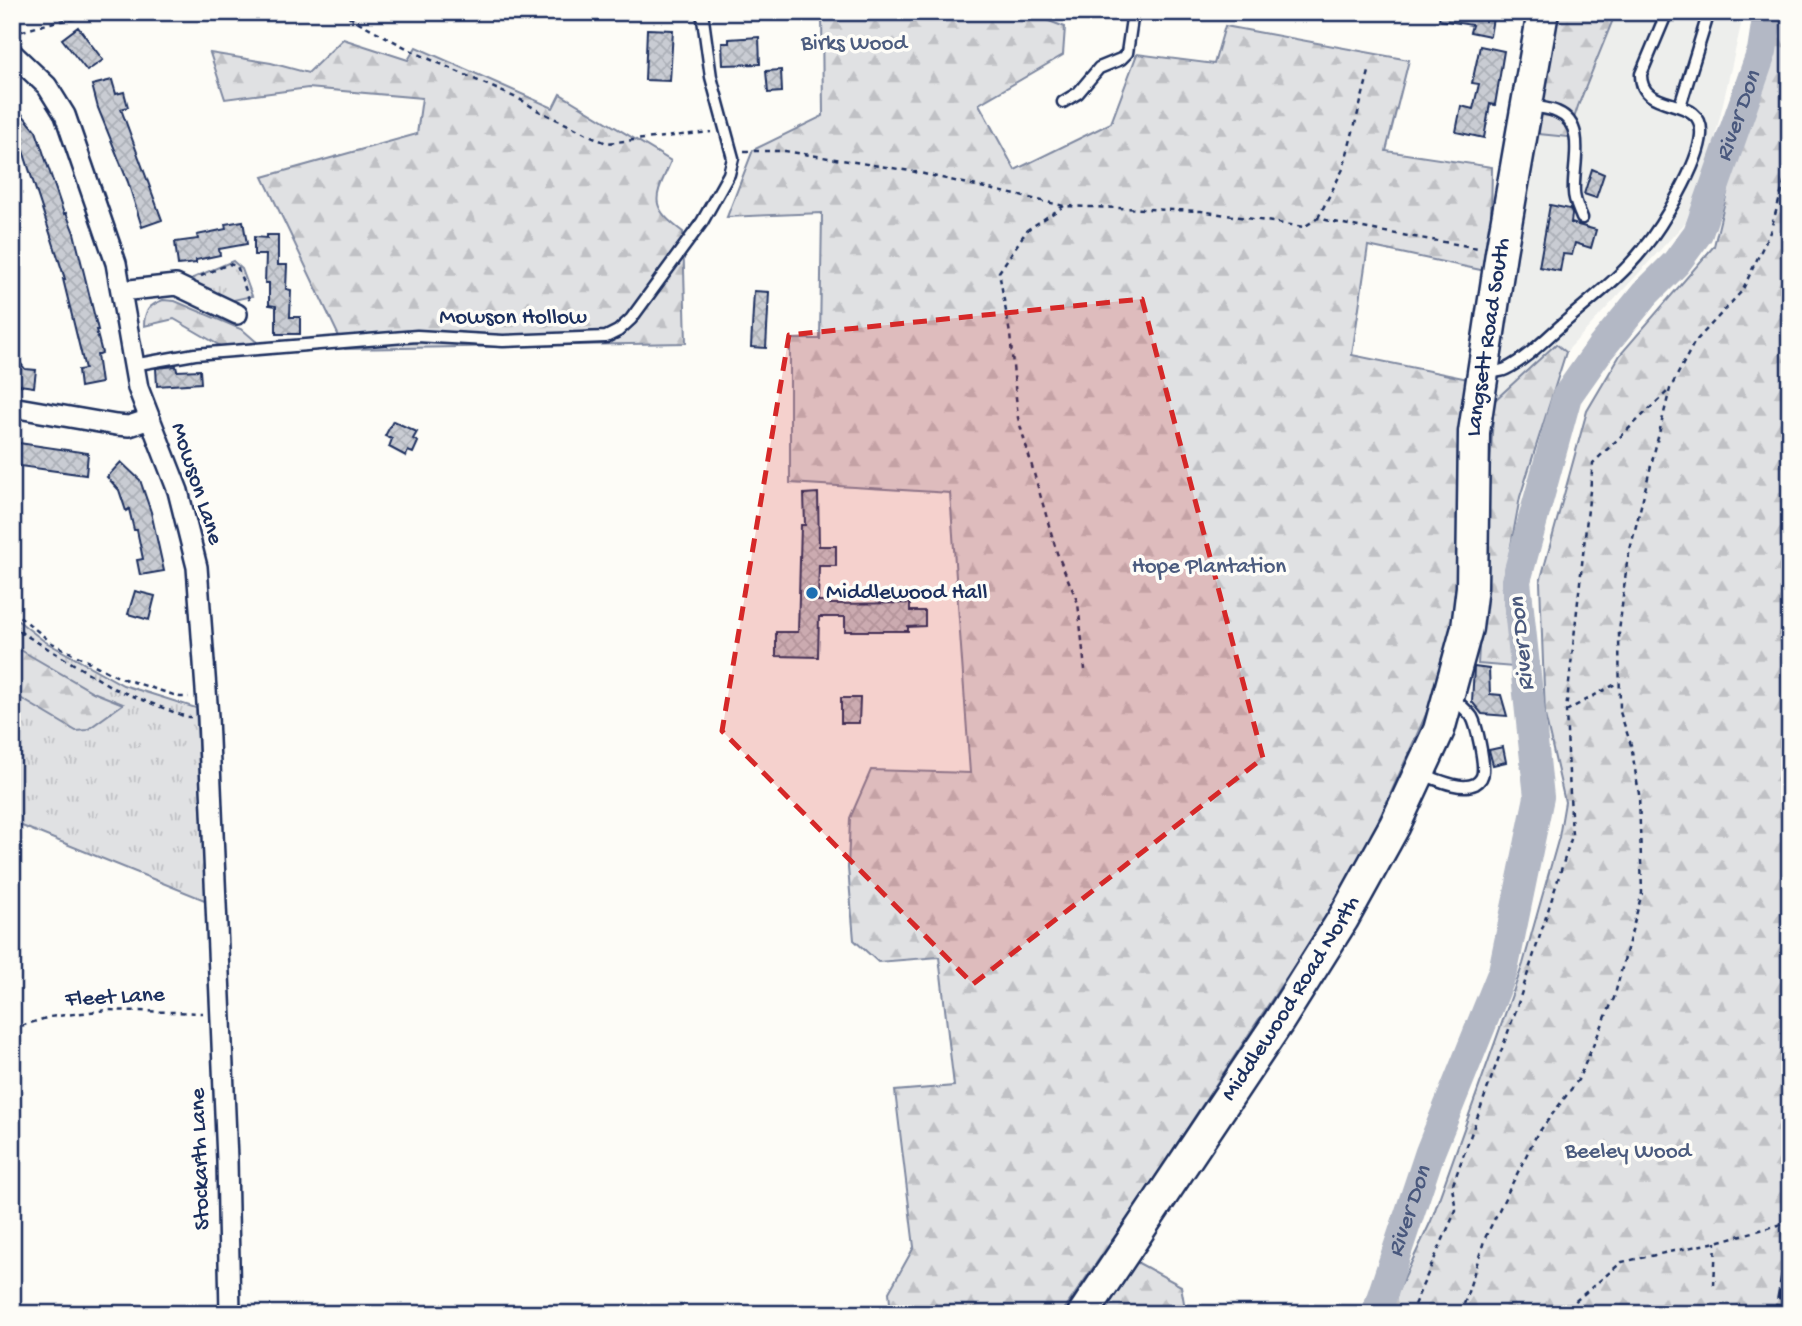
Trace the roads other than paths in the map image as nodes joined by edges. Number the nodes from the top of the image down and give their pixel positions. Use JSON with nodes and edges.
{"nodes":[{"id":1,"x":702,"y":12,"type":"edge"},
{"id":2,"x":1133,"y":12,"type":"edge"},
{"id":3,"x":1543,"y":12,"type":"edge"},
{"id":4,"x":1667,"y":12,"type":"edge"},
{"id":5,"x":1709,"y":12,"type":"edge"},
{"id":6,"x":12,"y":53,"type":"edge"},
{"id":7,"x":1063,"y":102,"type":"dead end"},
{"id":8,"x":1527,"y":106,"type":"junction"},
{"id":9,"x":1680,"y":106,"type":"junction"},
{"id":10,"x":1582,"y":218,"type":"dead end"},
{"id":11,"x":121,"y":291,"type":"junction"},
{"id":12,"x":237,"y":314,"type":"road end"},
{"id":13,"x":133,"y":365,"type":"junction"},
{"id":14,"x":1483,"y":371,"type":"junction"},
{"id":15,"x":12,"y":407,"type":"edge"},
{"id":16,"x":150,"y":419,"type":"junction"},
{"id":17,"x":1459,"y":663,"type":"joint"},
{"id":18,"x":1450,"y":695,"type":"junction"},
{"id":19,"x":1419,"y":772,"type":"junction"},
{"id":20,"x":221,"y":1009,"type":"joint"},
{"id":21,"x":230,"y":1314,"type":"edge"},
{"id":22,"x":1083,"y":1314,"type":"edge"}],
"edges":[{"from":1,"to":13,"type":"lane","name":"Mowson Hollow"},
{"from":2,"to":7,"type":"lane"},
{"from":3,"to":8,"type":"main road","name":"Langsett Road South"},
{"from":4,"to":9,"type":"lane"},
{"from":5,"to":9,"type":"lane"},
{"from":6,"to":11,"type":"street","name":"Mowson Lane"},
{"from":8,"to":10,"type":"lane"},
{"from":8,"to":14,"type":"main road","name":"Langsett Road South"},
{"from":9,"to":14,"type":"lane"},
{"from":11,"to":12,"type":"street"},
{"from":11,"to":13,"type":"street","name":"Mowson Lane"},
{"from":13,"to":16,"type":"street","name":"Mowson Lane"},
{"from":14,"to":17,"type":"main road","name":"Langsett Road South"},
{"from":15,"to":16,"type":"street"},
{"from":16,"to":20,"type":"street","name":"Mowson Lane"},
{"from":17,"to":18,"type":"main road","name":"Middlewood Road North"},
{"from":18,"to":19,"type":"main road","name":"Middlewood Road North"},
{"from":18,"to":19,"type":"lane"},
{"from":19,"to":22,"type":"main road","name":"Middlewood Road North"},
{"from":20,"to":21,"type":"street","name":"Stockarth Lane"}]}
